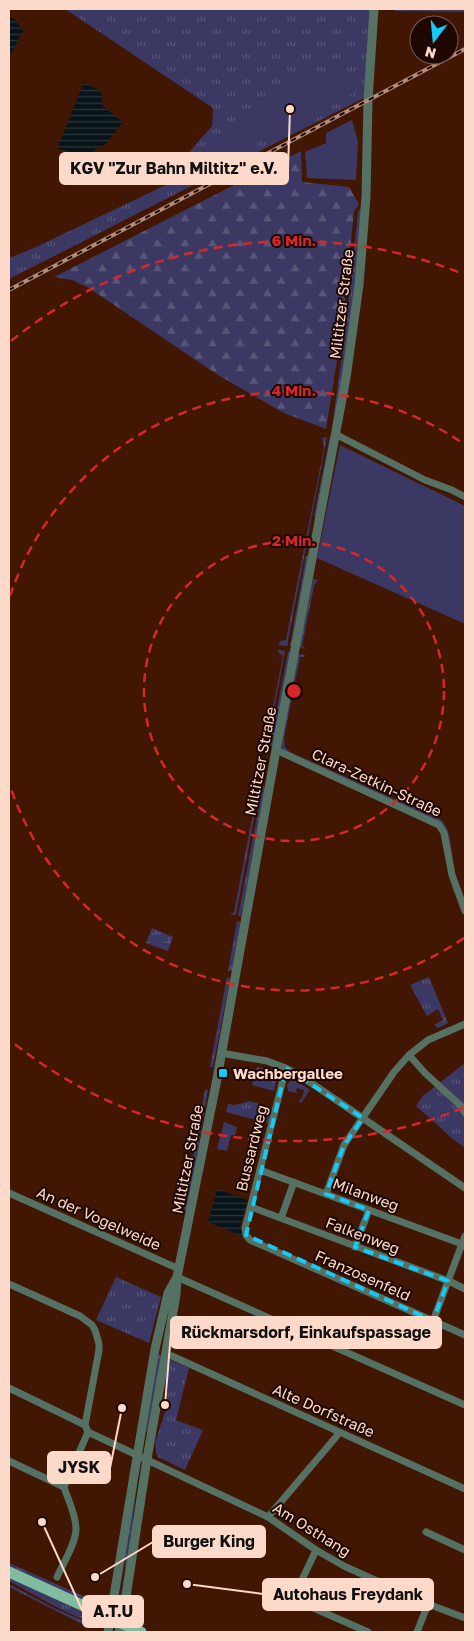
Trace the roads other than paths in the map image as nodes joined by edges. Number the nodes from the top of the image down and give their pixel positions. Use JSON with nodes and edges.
{"nodes":[{"id":1,"x":374,"y":9,"type":"edge"},
{"id":2,"x":337,"y":436,"type":"junction"},
{"id":3,"x":465,"y":497,"type":"edge"},
{"id":4,"x":276,"y":750,"type":"junction"},
{"id":5,"x":465,"y":911,"type":"edge"},
{"id":6,"x":465,"y":1024,"type":"edge"},
{"id":7,"x":221,"y":1053,"type":"junction"},
{"id":8,"x":409,"y":1055,"type":"junction"},
{"id":9,"x":286,"y":1068,"type":"junction"},
{"id":10,"x":465,"y":1113,"type":"edge"},
{"id":11,"x":363,"y":1118,"type":"junction"},
{"id":12,"x":260,"y":1170,"type":"junction"},
{"id":13,"x":294,"y":1182,"type":"junction"},
{"id":14,"x":465,"y":1188,"type":"edge"},
{"id":15,"x":9,"y":1193,"type":"edge"},
{"id":16,"x":326,"y":1194,"type":"junction"},
{"id":17,"x":251,"y":1207,"type":"junction"},
{"id":18,"x":369,"y":1210,"type":"junction"},
{"id":19,"x":281,"y":1218,"type":"junction"},
{"id":20,"x":465,"y":1236,"type":"edge"},
{"id":21,"x":250,"y":1240,"type":"joint"},
{"id":22,"x":462,"y":1244,"type":"junction"},
{"id":23,"x":355,"y":1246,"type":"junction"},
{"id":24,"x":178,"y":1273,"type":"junction"},
{"id":25,"x":448,"y":1281,"type":"junction"},
{"id":26,"x":9,"y":1284,"type":"edge"},
{"id":27,"x":465,"y":1289,"type":"edge"},
{"id":28,"x":433,"y":1321,"type":"junction"},
{"id":29,"x":465,"y":1335,"type":"edge"},
{"id":30,"x":172,"y":1356,"type":"dead end"},
{"id":31,"x":9,"y":1388,"type":"edge"},
{"id":32,"x":465,"y":1405,"type":"edge"},
{"id":33,"x":87,"y":1429,"type":"junction"},
{"id":34,"x":339,"y":1432,"type":"junction"},
{"id":35,"x":137,"y":1455,"type":"junction"},
{"id":36,"x":147,"y":1459,"type":"junction"},
{"id":37,"x":9,"y":1461,"type":"edge"},
{"id":38,"x":64,"y":1487,"type":"junction"},
{"id":39,"x":465,"y":1489,"type":"edge"},
{"id":40,"x":268,"y":1517,"type":"junction"},
{"id":41,"x":426,"y":1532,"type":"dead end"},
{"id":42,"x":316,"y":1550,"type":"junction"},
{"id":43,"x":465,"y":1550,"type":"edge"},
{"id":44,"x":9,"y":1572,"type":"edge"},
{"id":45,"x":57,"y":1577,"type":"dead end"},
{"id":46,"x":428,"y":1604,"type":"junction"},
{"id":47,"x":465,"y":1618,"type":"edge"},
{"id":48,"x":117,"y":1625,"type":"edge"},
{"id":49,"x":108,"y":1632,"type":"edge"},
{"id":50,"x":141,"y":1632,"type":"edge"},
{"id":51,"x":368,"y":1632,"type":"edge"},
{"id":52,"x":418,"y":1632,"type":"edge"}],
"edges":[{"from":1,"to":2,"type":"street","name":"Miltitzer Straße"},
{"from":2,"to":3,"type":"street"},
{"from":2,"to":4,"type":"street","name":"Miltitzer Straße"},
{"from":4,"to":5,"type":"street","name":"Clara-Zetkin-Straße"},
{"from":4,"to":7,"type":"street","name":"Miltitzer Straße"},
{"from":6,"to":8,"type":"street"},
{"from":7,"to":9,"type":"street"},
{"from":7,"to":24,"type":"street","name":"Miltitzer Straße"},
{"from":8,"to":10,"type":"street"},
{"from":8,"to":11,"type":"street"},
{"from":9,"to":11,"type":"street"},
{"from":9,"to":12,"type":"street","name":"Bussardweg"},
{"from":11,"to":14,"type":"street"},
{"from":11,"to":16,"type":"street"},
{"from":12,"to":13,"type":"street","name":"Milanweg"},
{"from":12,"to":17,"type":"street","name":"Bussardweg"},
{"from":13,"to":16,"type":"street","name":"Milanweg"},
{"from":13,"to":19,"type":"street"},
{"from":15,"to":24,"type":"street","name":"An der Vogelweide"},
{"from":16,"to":18,"type":"street","name":"Milanweg"},
{"from":17,"to":19,"type":"street","name":"Falkenweg"},
{"from":17,"to":21,"type":"street","name":"Bussardweg"},
{"from":18,"to":22,"type":"street","name":"Milanweg"},
{"from":18,"to":23,"type":"street"},
{"from":19,"to":23,"type":"street","name":"Falkenweg"},
{"from":20,"to":22,"type":"street"},
{"from":21,"to":28,"type":"street","name":"Franzosenfeld"},
{"from":22,"to":25,"type":"street"},
{"from":23,"to":25,"type":"street","name":"Falkenweg"},
{"from":24,"to":32,"type":"street","name":"An der Vogelweide"},
{"from":24,"to":35,"type":"street","name":"Miltitzer Straße"},
{"from":24,"to":36,"type":"street","name":"Miltitzer Straße"},
{"from":25,"to":27,"type":"street","name":"Falkenweg"},
{"from":25,"to":28,"type":"street"},
{"from":26,"to":33,"type":"street"},
{"from":28,"to":29,"type":"street","name":"Franzosenfeld"},
{"from":30,"to":34,"type":"street","name":"Alte Dorfstraße"},
{"from":31,"to":33,"type":"street","name":"Am Osthang"},
{"from":33,"to":35,"type":"street","name":"Am Osthang"},
{"from":33,"to":38,"type":"street"},
{"from":34,"to":39,"type":"street","name":"Alte Dorfstraße"},
{"from":34,"to":40,"type":"street"},
{"from":35,"to":36,"type":"street","name":"Am Osthang"},
{"from":35,"to":48,"type":"street","name":"Miltitzer Straße"},
{"from":36,"to":40,"type":"street","name":"Am Osthang"},
{"from":36,"to":48,"type":"street","name":"Miltitzer Straße"},
{"from":37,"to":38,"type":"street"},
{"from":38,"to":45,"type":"street"},
{"from":40,"to":42,"type":"street","name":"Am Osthang"},
{"from":41,"to":43,"type":"street"},
{"from":42,"to":46,"type":"street","name":"Am Osthang"},
{"from":42,"to":51,"type":"street"},
{"from":44,"to":48,"type":"main road"},
{"from":46,"to":47,"type":"street","name":"Am Osthang"},
{"from":46,"to":52,"type":"street"},
{"from":48,"to":49,"type":"street","name":"Miltitzer Straße"},
{"from":48,"to":50,"type":"main road"}]}
